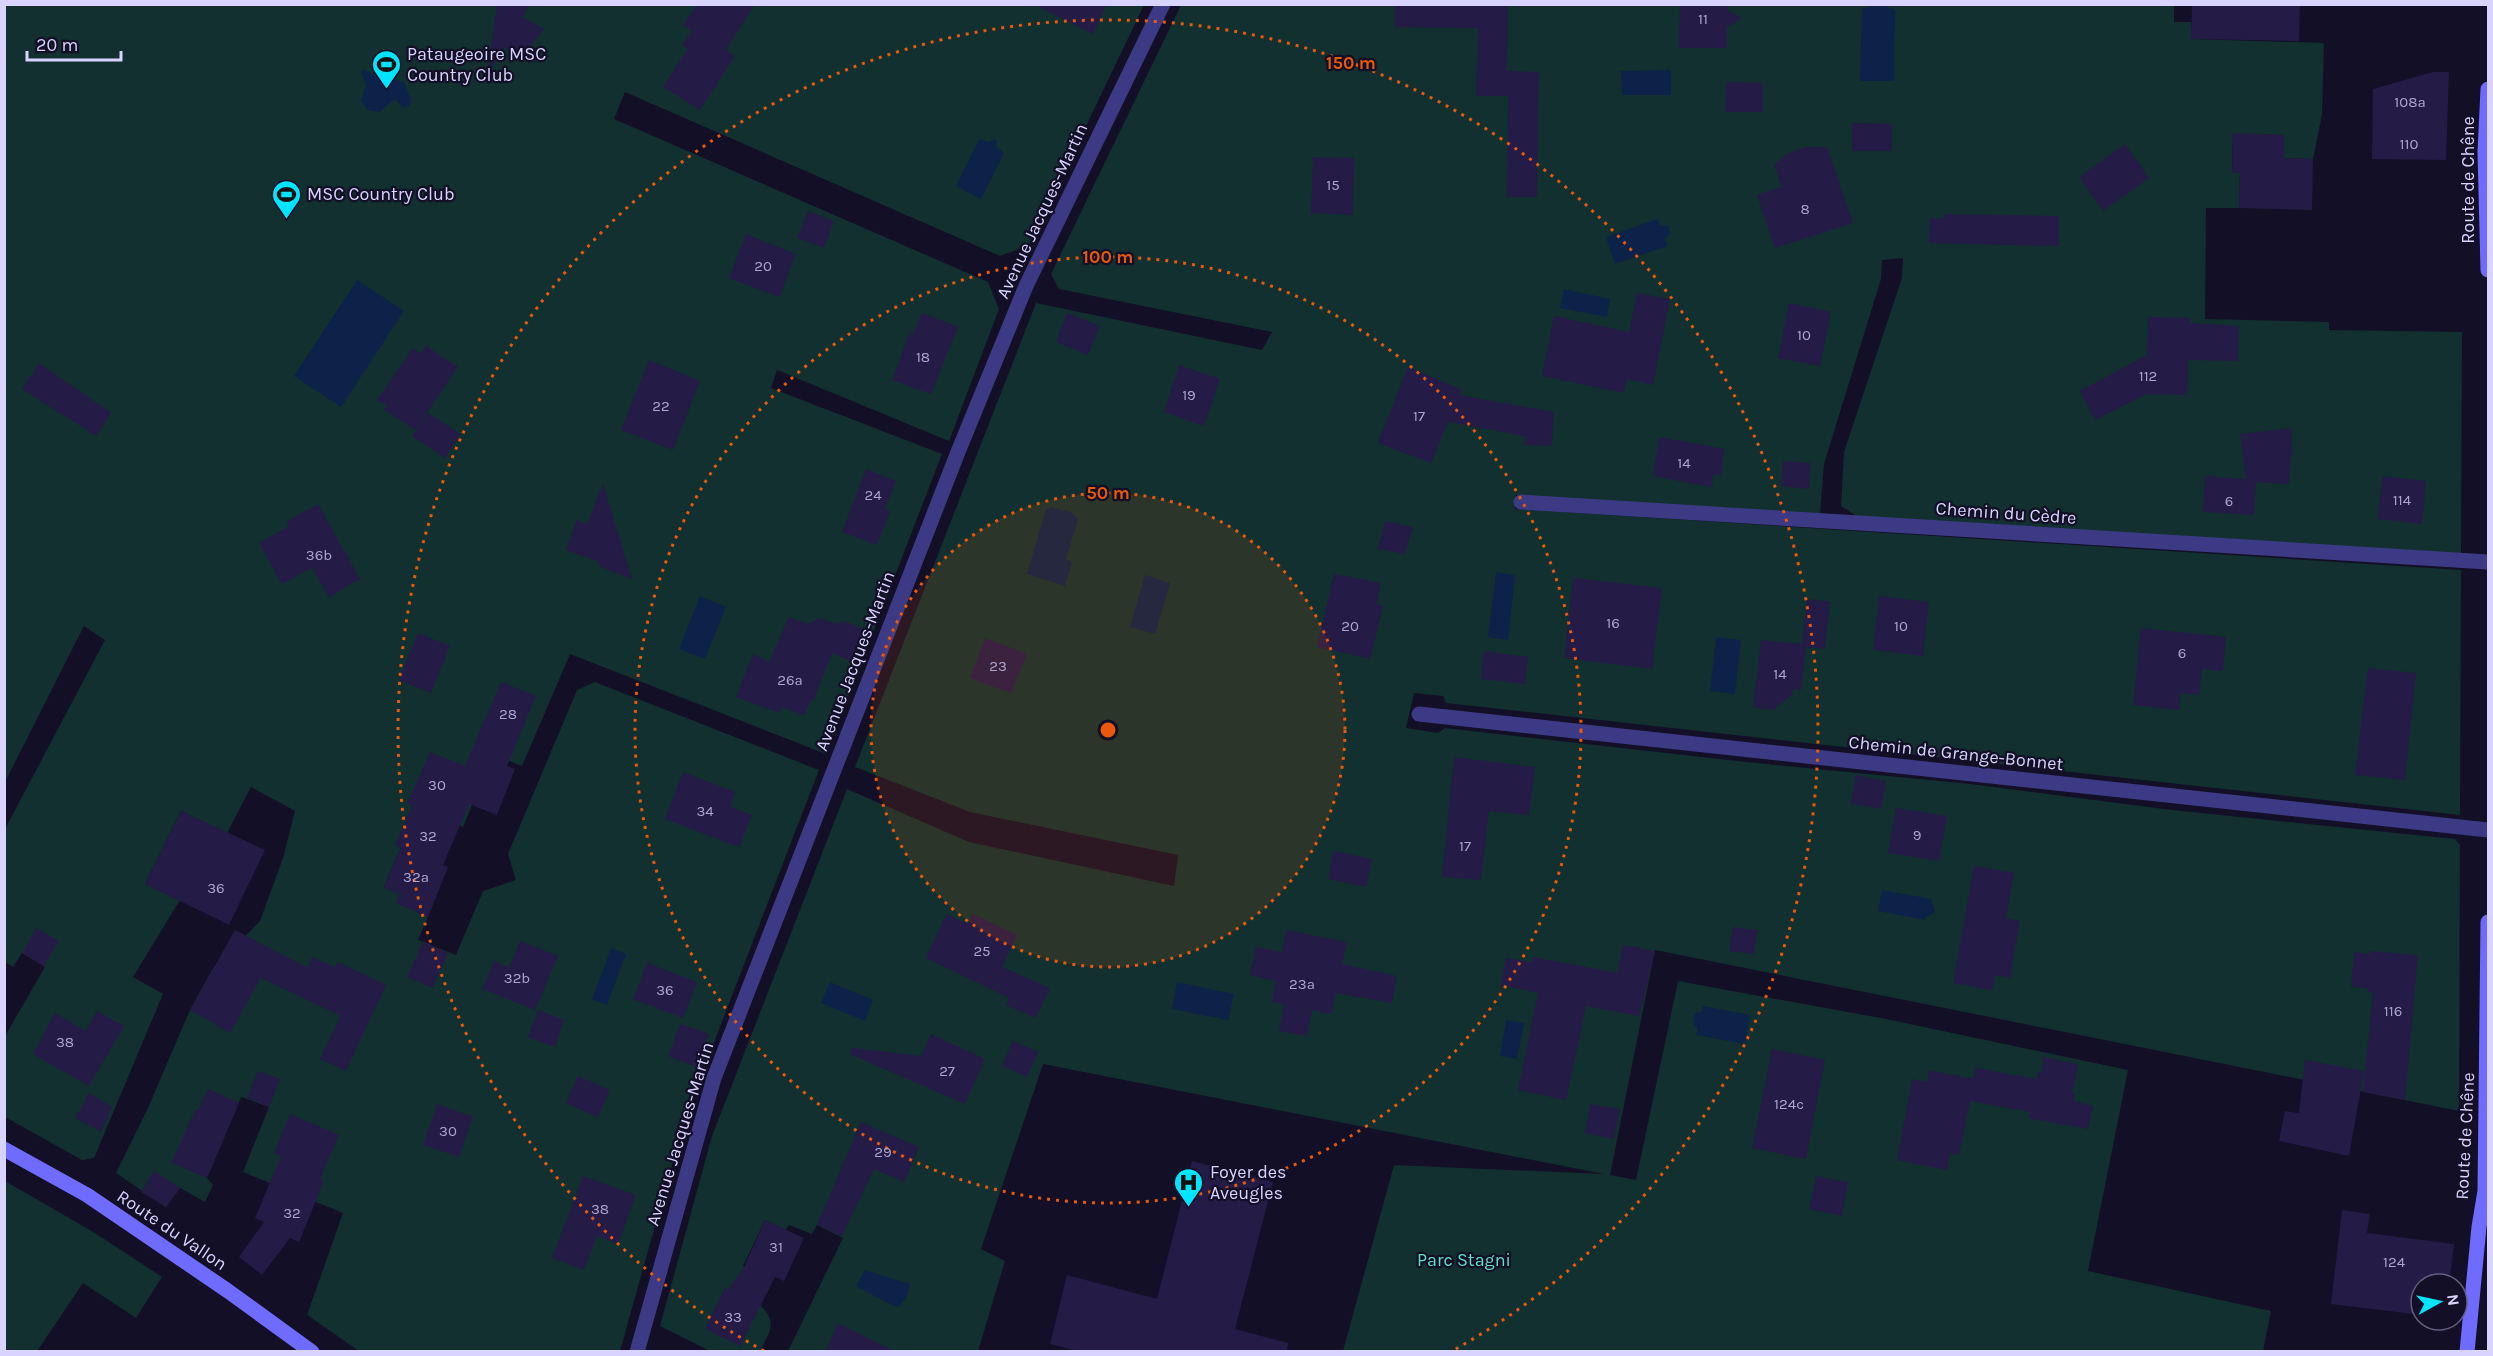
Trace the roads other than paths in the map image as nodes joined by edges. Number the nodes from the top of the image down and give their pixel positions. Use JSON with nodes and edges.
{"nodes":[{"id":1,"x":1163,"y":4,"type":"edge"},
{"id":2,"x":2488,"y":89,"type":"edge"},
{"id":3,"x":2488,"y":270,"type":"edge"},
{"id":4,"x":1521,"y":502,"type":"dead end"},
{"id":5,"x":2488,"y":562,"type":"edge"},
{"id":6,"x":1419,"y":714,"type":"dead end"},
{"id":7,"x":2488,"y":830,"type":"edge"},
{"id":8,"x":2488,"y":922,"type":"edge"},
{"id":9,"x":4,"y":1149,"type":"edge"},
{"id":10,"x":2487,"y":1191,"type":"edge"},
{"id":11,"x":312,"y":1352,"type":"edge"},
{"id":12,"x":637,"y":1352,"type":"edge"},
{"id":13,"x":2467,"y":1352,"type":"edge"}],
"edges":[{"from":1,"to":12,"type":"street","name":"Avenue Jacques-Martin"},
{"from":2,"to":3,"type":"main road","name":"Route de Chêne"},
{"from":4,"to":5,"type":"street","name":"Chemin du Cèdre"},
{"from":6,"to":7,"type":"street","name":"Chemin de Grange-Bonnet"},
{"from":8,"to":10,"type":"main road","name":"Route de Chêne"},
{"from":9,"to":11,"type":"main road","name":"Route du Vallon"},
{"from":10,"to":13,"type":"main road","name":"Route de Chêne"}]}
